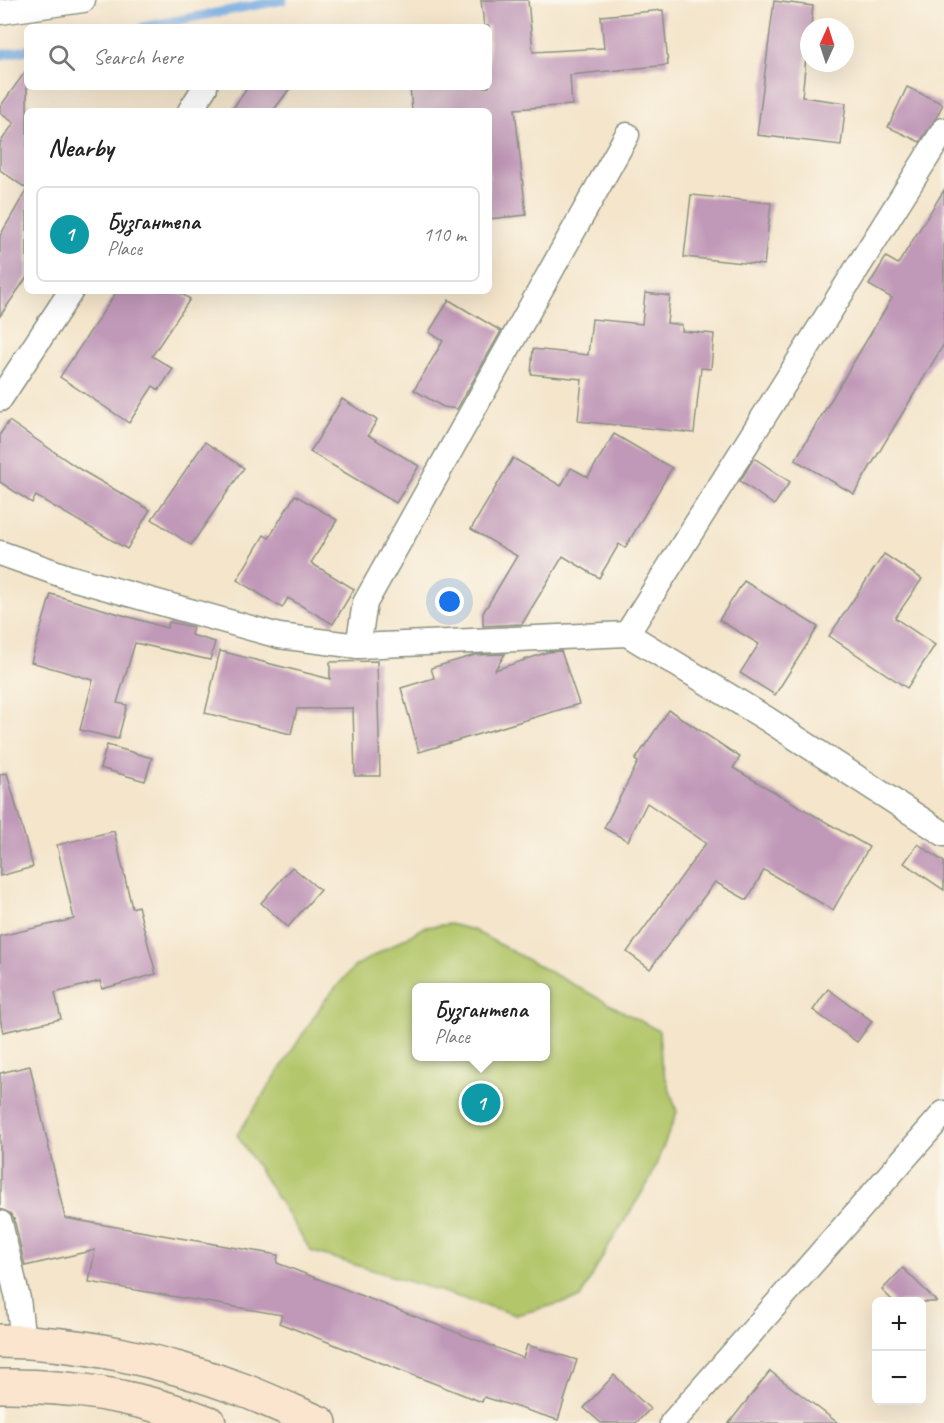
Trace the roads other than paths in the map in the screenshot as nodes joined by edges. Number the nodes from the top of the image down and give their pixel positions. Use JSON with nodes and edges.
{"nodes":[{"id":1,"x":82,"y":0,"type":"edge"},
{"id":2,"x":0,"y":12,"type":"edge"},
{"id":3,"x":204,"y":90,"type":"edge"},
{"id":4,"x":192,"y":108,"type":"edge"},
{"id":5,"x":944,"y":130,"type":"edge"},
{"id":6,"x":627,"y":135,"type":"dead end"},
{"id":7,"x":69,"y":294,"type":"edge"},
{"id":8,"x":0,"y":399,"type":"edge"},
{"id":9,"x":0,"y":553,"type":"edge"},
{"id":10,"x":627,"y":634,"type":"junction"},
{"id":11,"x":358,"y":646,"type":"junction"},
{"id":12,"x":944,"y":834,"type":"edge"},
{"id":13,"x":944,"y":1113,"type":"edge"},
{"id":14,"x":0,"y":1223,"type":"edge"},
{"id":15,"x":12,"y":1341,"type":"edge"},
{"id":16,"x":0,"y":1386,"type":"edge"},
{"id":17,"x":209,"y":1423,"type":"edge"},
{"id":18,"x":320,"y":1423,"type":"edge"},
{"id":19,"x":672,"y":1423,"type":"edge"}],
"edges":[{"from":1,"to":2,"type":"street"},
{"from":3,"to":4,"type":"street"},
{"from":5,"to":10,"type":"street"},
{"from":6,"to":11,"type":"street"},
{"from":7,"to":8,"type":"street"},
{"from":9,"to":11,"type":"street"},
{"from":10,"to":11,"type":"street"},
{"from":10,"to":12,"type":"street"},
{"from":13,"to":19,"type":"street"},
{"from":14,"to":15,"type":"street"},
{"from":15,"to":18,"type":"main road"},
{"from":16,"to":17,"type":"main road"}]}
